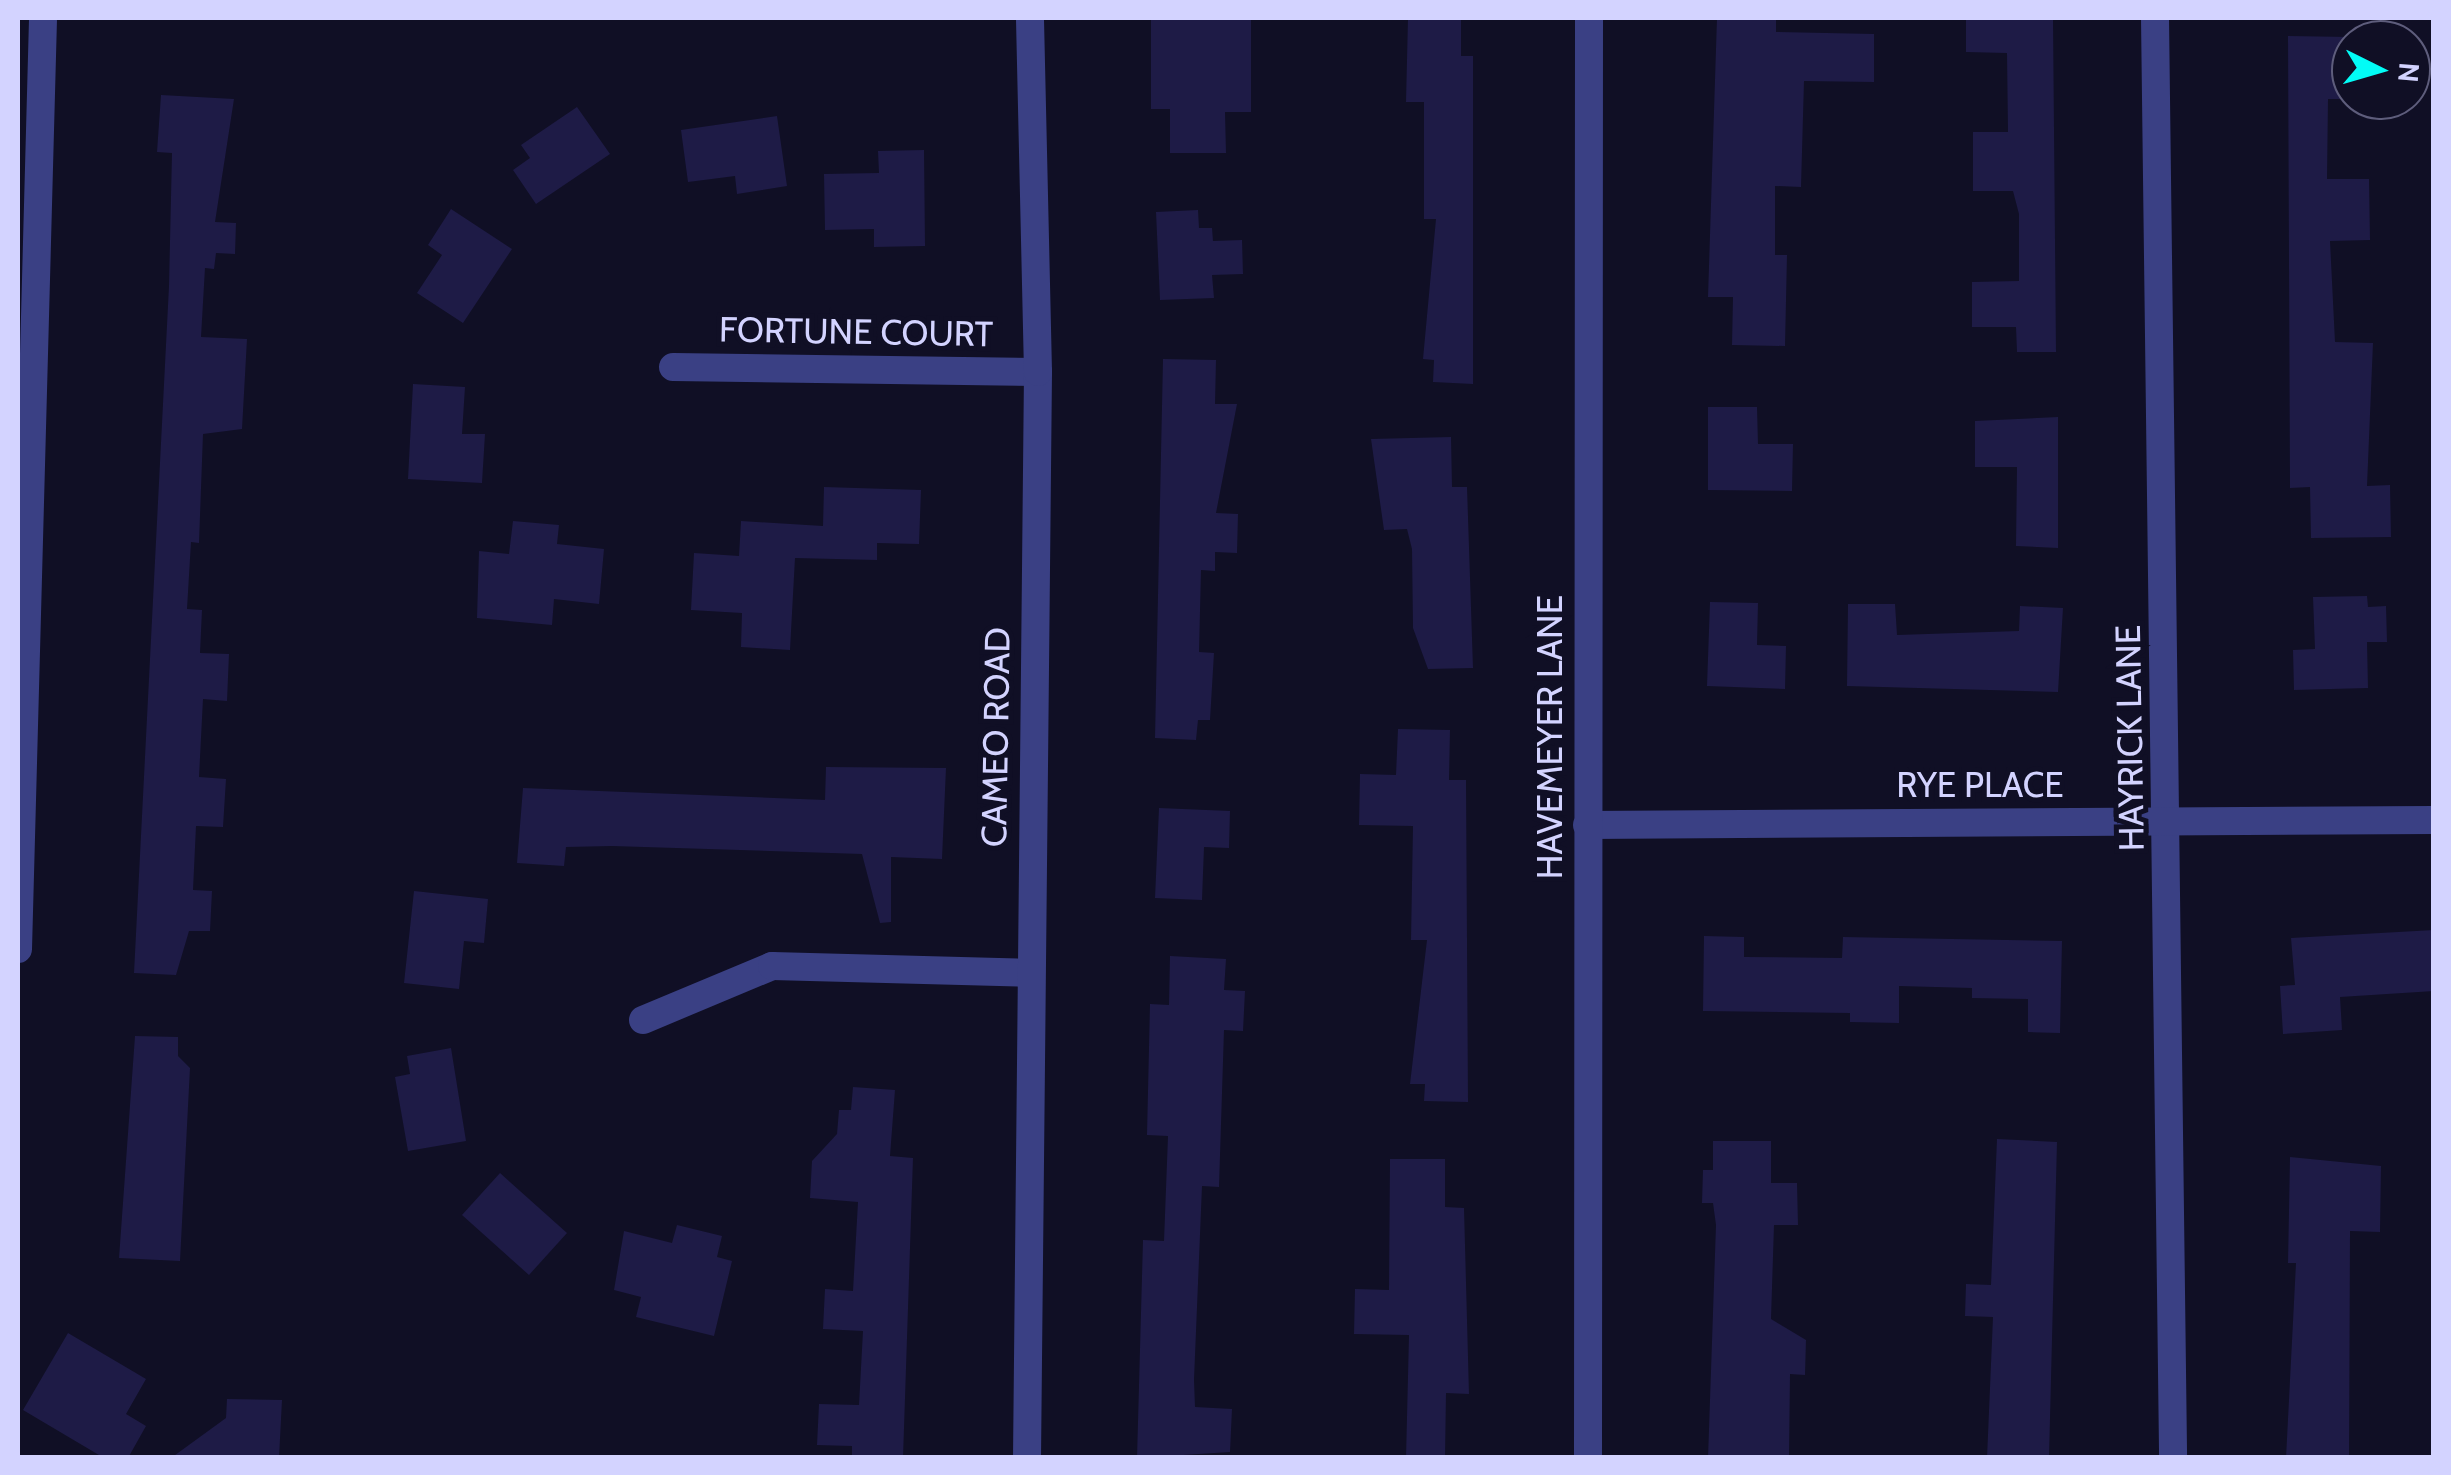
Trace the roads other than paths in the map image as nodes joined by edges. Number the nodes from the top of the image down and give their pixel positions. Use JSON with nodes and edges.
{"nodes":[{"id":1,"x":43,"y":18,"type":"edge"},
{"id":2,"x":1030,"y":18,"type":"edge"},
{"id":3,"x":1589,"y":18,"type":"edge"},
{"id":4,"x":2155,"y":18,"type":"edge"},
{"id":5,"x":672,"y":367,"type":"dead end"},
{"id":6,"x":1038,"y":372,"type":"junction"},
{"id":7,"x":2434,"y":820,"type":"edge"},
{"id":8,"x":2169,"y":822,"type":"junction"},
{"id":9,"x":1587,"y":824,"type":"junction"},
{"id":10,"x":18,"y":949,"type":"edge"},
{"id":11,"x":1031,"y":973,"type":"junction"},
{"id":12,"x":643,"y":1020,"type":"dead end"},
{"id":13,"x":1027,"y":1458,"type":"edge"},
{"id":14,"x":1588,"y":1458,"type":"edge"},
{"id":15,"x":2173,"y":1458,"type":"edge"}],
"edges":[{"from":1,"to":10,"type":"street"},
{"from":2,"to":6,"type":"street","name":"CAMEO ROAD"},
{"from":3,"to":9,"type":"street","name":"HAVEMEYER LANE"},
{"from":4,"to":8,"type":"street","name":"HAYRICK LANE"},
{"from":5,"to":6,"type":"street","name":"FORTUNE COURT"},
{"from":6,"to":11,"type":"street","name":"CAMEO ROAD"},
{"from":7,"to":8,"type":"street","name":"RYE PLACE"},
{"from":8,"to":9,"type":"street","name":"RYE PLACE"},
{"from":8,"to":15,"type":"street","name":"HAYRICK LANE"},
{"from":9,"to":14,"type":"street","name":"HAVEMEYER LANE"},
{"from":11,"to":12,"type":"street"},
{"from":11,"to":13,"type":"street","name":"CAMEO ROAD"}]}
